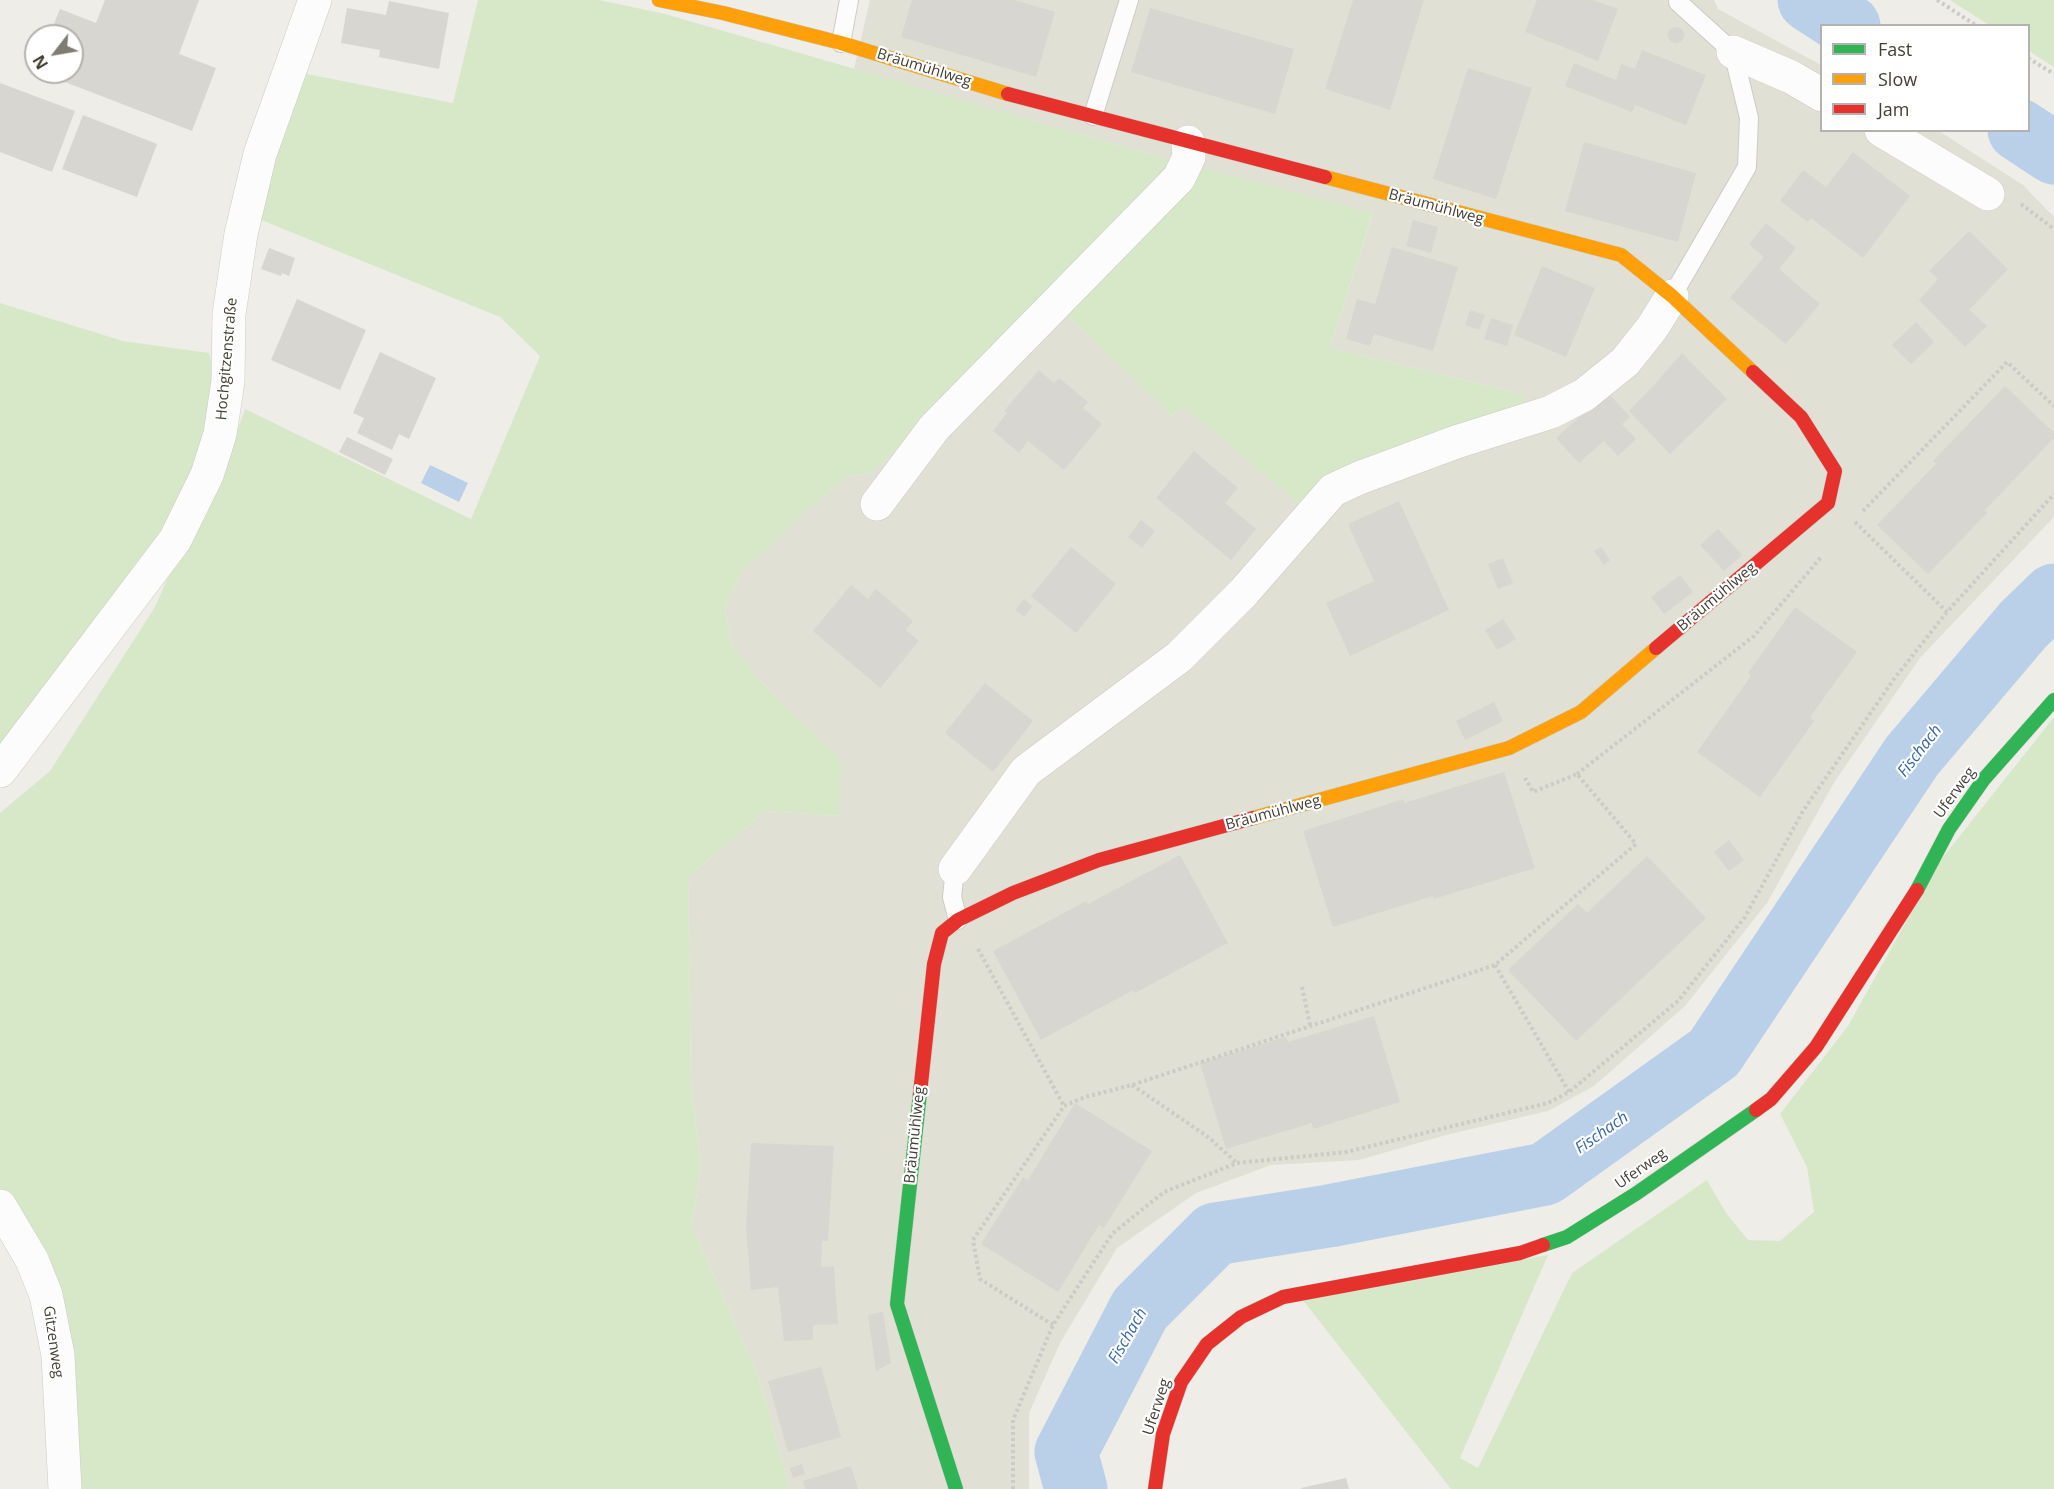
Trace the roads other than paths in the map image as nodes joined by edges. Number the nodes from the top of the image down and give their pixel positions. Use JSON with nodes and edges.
{"nodes":[{"id":1,"x":315,"y":0,"type":"edge"},
{"id":2,"x":659,"y":0,"type":"edge"},
{"id":3,"x":849,"y":0,"type":"edge"},
{"id":4,"x":1129,"y":0,"type":"edge"},
{"id":5,"x":1678,"y":2,"type":"dead end"},
{"id":6,"x":841,"y":43,"type":"junction"},
{"id":7,"x":1733,"y":52,"type":"junction"},
{"id":8,"x":1820,"y":94,"type":"edge"},
{"id":9,"x":1093,"y":116,"type":"junction"},
{"id":10,"x":1884,"y":132,"type":"edge"},
{"id":11,"x":1188,"y":141,"type":"junction"},
{"id":12,"x":1988,"y":194,"type":"dead end"},
{"id":13,"x":1672,"y":297,"type":"junction"},
{"id":14,"x":877,"y":504,"type":"dead end"},
{"id":15,"x":2054,"y":700,"type":"edge"},
{"id":16,"x":0,"y":771,"type":"edge"},
{"id":17,"x":955,"y":869,"type":"joint"},
{"id":18,"x":958,"y":920,"type":"junction"},
{"id":19,"x":0,"y":1206,"type":"edge"},
{"id":20,"x":65,"y":1489,"type":"edge"},
{"id":21,"x":956,"y":1489,"type":"edge"},
{"id":22,"x":1155,"y":1489,"type":"edge"}],
"edges":[{"from":1,"to":16,"type":"street","name":"Hochgitzenstraße"},
{"from":2,"to":6,"type":"street","name":"Bräumühlweg"},
{"from":3,"to":6,"type":"lane"},
{"from":4,"to":9,"type":"lane"},
{"from":5,"to":7,"type":"lane"},
{"from":6,"to":9,"type":"street","name":"Bräumühlweg"},
{"from":7,"to":8,"type":"street"},
{"from":7,"to":13,"type":"lane"},
{"from":9,"to":11,"type":"street","name":"Bräumühlweg"},
{"from":10,"to":12,"type":"street"},
{"from":11,"to":13,"type":"street","name":"Bräumühlweg"},
{"from":11,"to":14,"type":"street"},
{"from":13,"to":17,"type":"street"},
{"from":13,"to":18,"type":"street","name":"Bräumühlweg"},
{"from":15,"to":22,"type":"street","name":"Uferweg"},
{"from":17,"to":18,"type":"lane"},
{"from":18,"to":21,"type":"street","name":"Bräumühlweg"},
{"from":19,"to":20,"type":"street","name":"Gitzenweg"}]}
